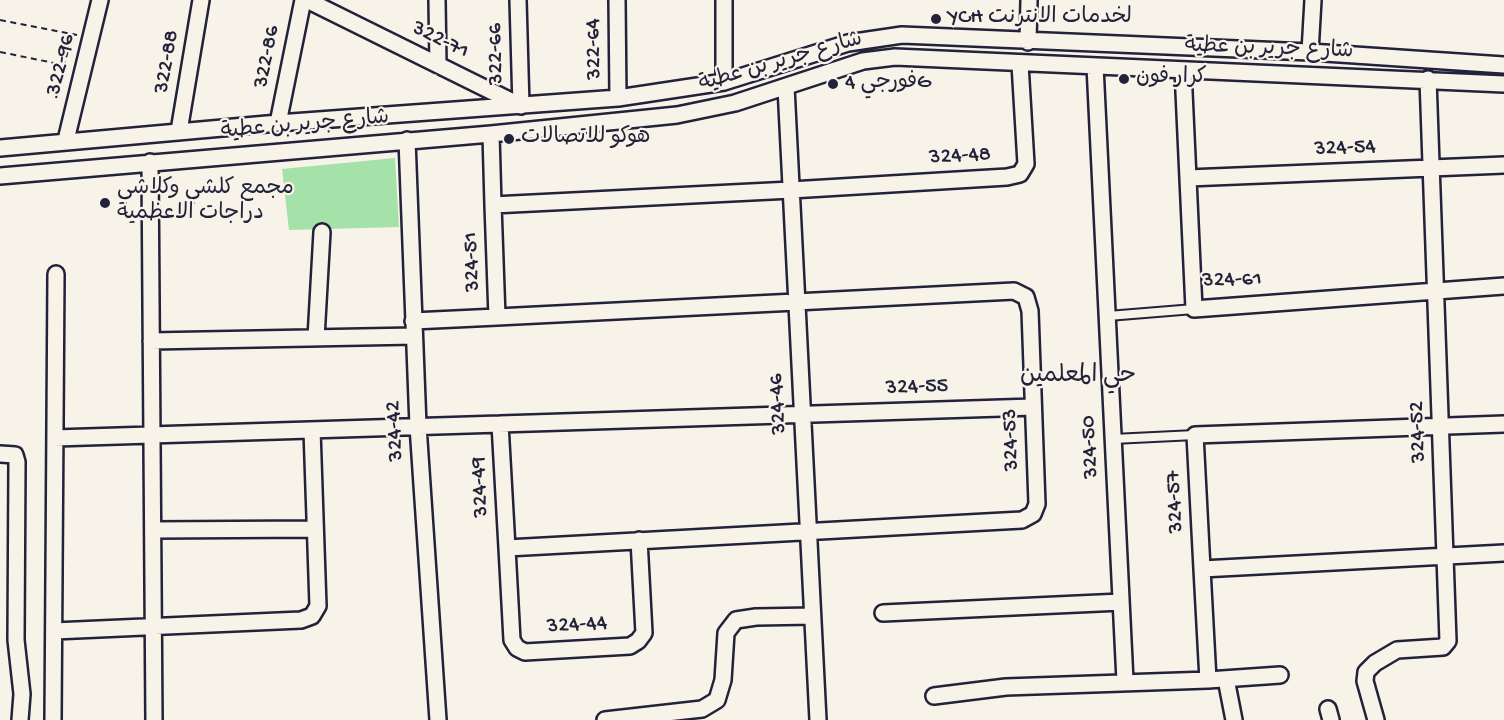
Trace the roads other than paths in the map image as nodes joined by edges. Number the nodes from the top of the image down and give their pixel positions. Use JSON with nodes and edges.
{"nodes":[{"id":1,"x":100,"y":0,"type":"edge"},
{"id":2,"x":201,"y":0,"type":"edge"},
{"id":3,"x":305,"y":0,"type":"edge"},
{"id":4,"x":437,"y":0,"type":"edge"},
{"id":5,"x":518,"y":0,"type":"edge"},
{"id":6,"x":617,"y":0,"type":"edge"},
{"id":7,"x":724,"y":0,"type":"edge"},
{"id":8,"x":1029,"y":0,"type":"edge"},
{"id":9,"x":1312,"y":0,"type":"edge"},
{"id":10,"x":934,"y":37,"type":"junction"},
{"id":11,"x":1028,"y":42,"type":"junction"},
{"id":12,"x":1262,"y":52,"type":"junction"},
{"id":13,"x":1310,"y":52,"type":"junction"},
{"id":14,"x":933,"y":58,"type":"junction"},
{"id":15,"x":1020,"y":64,"type":"junction"},
{"id":16,"x":438,"y":65,"type":"junction"},
{"id":17,"x":1504,"y":65,"type":"edge"},
{"id":18,"x":1095,"y":66,"type":"junction"},
{"id":19,"x":1183,"y":70,"type":"junction"},
{"id":20,"x":1265,"y":72,"type":"junction"},
{"id":21,"x":1428,"y":79,"type":"junction"},
{"id":22,"x":724,"y":82,"type":"junction"},
{"id":23,"x":1504,"y":84,"type":"edge"},
{"id":24,"x":786,"y":87,"type":"junction"},
{"id":25,"x":618,"y":98,"type":"junction"},
{"id":26,"x":577,"y":101,"type":"junction"},
{"id":27,"x":521,"y":106,"type":"junction"},
{"id":28,"x":278,"y":123,"type":"junction"},
{"id":29,"x":578,"y":125,"type":"junction"},
{"id":30,"x":179,"y":131,"type":"junction"},
{"id":31,"x":491,"y":134,"type":"junction"},
{"id":32,"x":66,"y":140,"type":"junction"},
{"id":33,"x":407,"y":140,"type":"junction"},
{"id":34,"x":0,"y":148,"type":"edge"},
{"id":35,"x":150,"y":162,"type":"junction"},
{"id":36,"x":1504,"y":165,"type":"edge"},
{"id":37,"x":1432,"y":168,"type":"junction"},
{"id":38,"x":0,"y":176,"type":"edge"},
{"id":39,"x":1188,"y":178,"type":"junction"},
{"id":40,"x":791,"y":190,"type":"junction"},
{"id":41,"x":494,"y":205,"type":"junction"},
{"id":42,"x":322,"y":232,"type":"dead end"},
{"id":43,"x":56,"y":274,"type":"dead end"},
{"id":44,"x":1504,"y":286,"type":"edge"},
{"id":45,"x":1436,"y":291,"type":"junction"},
{"id":46,"x":797,"y":302,"type":"junction"},
{"id":47,"x":1194,"y":309,"type":"junction"},
{"id":48,"x":1108,"y":316,"type":"junction"},
{"id":49,"x":497,"y":317,"type":"junction"},
{"id":50,"x":413,"y":321,"type":"junction"},
{"id":51,"x":414,"y":336,"type":"junction"},
{"id":52,"x":316,"y":338,"type":"junction"},
{"id":53,"x":151,"y":341,"type":"junction"},
{"id":54,"x":1034,"y":407,"type":"junction"},
{"id":55,"x":802,"y":414,"type":"junction"},
{"id":56,"x":500,"y":424,"type":"junction"},
{"id":57,"x":1504,"y":424,"type":"edge"},
{"id":58,"x":418,"y":426,"type":"junction"},
{"id":59,"x":1442,"y":426,"type":"junction"},
{"id":60,"x":312,"y":430,"type":"junction"},
{"id":61,"x":152,"y":435,"type":"junction"},
{"id":62,"x":1195,"y":435,"type":"junction"},
{"id":63,"x":55,"y":438,"type":"junction"},
{"id":64,"x":1113,"y":439,"type":"junction"},
{"id":65,"x":0,"y":454,"type":"edge"},
{"id":66,"x":315,"y":529,"type":"junction"},
{"id":67,"x":153,"y":530,"type":"junction"},
{"id":68,"x":808,"y":533,"type":"junction"},
{"id":69,"x":639,"y":540,"type":"junction"},
{"id":70,"x":507,"y":548,"type":"junction"},
{"id":71,"x":1504,"y":553,"type":"edge"},
{"id":72,"x":1446,"y":556,"type":"junction"},
{"id":73,"x":1202,"y":569,"type":"junction"},
{"id":74,"x":1121,"y":602,"type":"junction"},
{"id":75,"x":883,"y":613,"type":"dead end"},
{"id":76,"x":812,"y":616,"type":"junction"},
{"id":77,"x":153,"y":627,"type":"junction"},
{"id":78,"x":54,"y":631,"type":"junction"},
{"id":79,"x":1280,"y":675,"type":"dead end"},
{"id":80,"x":1226,"y":679,"type":"junction"},
{"id":81,"x":1208,"y":680,"type":"junction"},
{"id":82,"x":1125,"y":681,"type":"junction"},
{"id":83,"x":934,"y":696,"type":"dead end"},
{"id":84,"x":21,"y":720,"type":"edge"},
{"id":85,"x":53,"y":720,"type":"edge"},
{"id":86,"x":154,"y":720,"type":"edge"},
{"id":87,"x":438,"y":720,"type":"edge"},
{"id":88,"x":605,"y":720,"type":"edge"},
{"id":89,"x":818,"y":720,"type":"edge"},
{"id":90,"x":1234,"y":720,"type":"edge"},
{"id":91,"x":1376,"y":720,"type":"edge"}],
"edges":[{"from":1,"to":32,"type":"street","name":"322-96"},
{"from":2,"to":30,"type":"street","name":"322-88"},
{"from":3,"to":16,"type":"street","name":"322-71"},
{"from":3,"to":28,"type":"street","name":"322-86"},
{"from":4,"to":16,"type":"street"},
{"from":5,"to":27,"type":"street","name":"322-66"},
{"from":6,"to":25,"type":"street","name":"322-64"},
{"from":7,"to":22,"type":"street"},
{"from":8,"to":11,"type":"street"},
{"from":9,"to":13,"type":"street"},
{"from":10,"to":11,"type":"street","name":"شارع جرير بن عطية"},
{"from":10,"to":14,"type":"street"},
{"from":10,"to":22,"type":"street","name":"شارع جرير بن عطية"},
{"from":11,"to":12,"type":"street","name":"شارع جرير بن عطية"},
{"from":12,"to":13,"type":"street","name":"شارع جرير بن عطية"},
{"from":12,"to":20,"type":"street"},
{"from":13,"to":17,"type":"street","name":"شارع جرير بن عطية"},
{"from":14,"to":15,"type":"street","name":"شارع جرير بن عطية"},
{"from":14,"to":24,"type":"street","name":"شارع جرير بن عطية"},
{"from":15,"to":18,"type":"street","name":"شارع جرير بن عطية"},
{"from":15,"to":40,"type":"street","name":"324-48"},
{"from":16,"to":27,"type":"street","name":"322-71"},
{"from":18,"to":19,"type":"street","name":"شارع جرير بن عطية"},
{"from":18,"to":48,"type":"street","name":"324-50"},
{"from":19,"to":20,"type":"street","name":"شارع جرير بن عطية"},
{"from":19,"to":39,"type":"street","name":"324-61"},
{"from":20,"to":21,"type":"street","name":"شارع جرير بن عطية"},
{"from":21,"to":23,"type":"street","name":"شارع جرير بن عطية"},
{"from":21,"to":37,"type":"street","name":"324-52"},
{"from":22,"to":25,"type":"street","name":"شارع جرير بن عطية"},
{"from":24,"to":29,"type":"street","name":"شارع جرير بن عطية"},
{"from":24,"to":40,"type":"street","name":"324-46"},
{"from":25,"to":26,"type":"street","name":"شارع جرير بن عطية"},
{"from":26,"to":27,"type":"street","name":"شارع جرير بن عطية"},
{"from":26,"to":29,"type":"street"},
{"from":27,"to":28,"type":"street","name":"شارع جرير بن عطية"},
{"from":28,"to":30,"type":"street","name":"شارع جرير بن عطية"},
{"from":29,"to":31,"type":"street","name":"شارع جرير بن عطية"},
{"from":30,"to":32,"type":"street","name":"شارع جرير بن عطية"},
{"from":31,"to":33,"type":"street","name":"شارع جرير بن عطية"},
{"from":31,"to":41,"type":"street"},
{"from":32,"to":34,"type":"street","name":"شارع جرير بن عطية"},
{"from":33,"to":35,"type":"street","name":"شارع جرير بن عطية"},
{"from":33,"to":50,"type":"street","name":"324-42"},
{"from":35,"to":38,"type":"street","name":"شارع جرير بن عطية"},
{"from":35,"to":53,"type":"street"},
{"from":36,"to":37,"type":"street","name":"324-54"},
{"from":37,"to":39,"type":"street","name":"324-54"},
{"from":37,"to":45,"type":"street","name":"324-52"},
{"from":39,"to":47,"type":"street","name":"324-61"},
{"from":40,"to":41,"type":"street","name":"324-51"},
{"from":40,"to":46,"type":"street","name":"324-46"},
{"from":41,"to":49,"type":"street","name":"324-51"},
{"from":42,"to":52,"type":"street"},
{"from":43,"to":63,"type":"street"},
{"from":44,"to":45,"type":"street","name":"324-61"},
{"from":45,"to":47,"type":"street","name":"324-61"},
{"from":45,"to":59,"type":"street","name":"324-52"},
{"from":46,"to":49,"type":"street","name":"324-51"},
{"from":46,"to":54,"type":"street","name":"324-53"},
{"from":46,"to":55,"type":"street","name":"324-46"},
{"from":47,"to":48,"type":"lane"},
{"from":48,"to":64,"type":"street","name":"324-50"},
{"from":49,"to":50,"type":"street"},
{"from":50,"to":51,"type":"street","name":"324-42"},
{"from":51,"to":52,"type":"street"},
{"from":51,"to":58,"type":"street","name":"324-42"},
{"from":52,"to":53,"type":"street"},
{"from":53,"to":61,"type":"street"},
{"from":54,"to":55,"type":"street","name":"324-55"},
{"from":54,"to":68,"type":"street","name":"324-53"},
{"from":55,"to":56,"type":"street","name":"324-49"},
{"from":55,"to":68,"type":"street","name":"324-46"},
{"from":56,"to":58,"type":"street"},
{"from":56,"to":70,"type":"street","name":"324-49"},
{"from":57,"to":59,"type":"street"},
{"from":58,"to":60,"type":"street"},
{"from":58,"to":87,"type":"street","name":"324-42"},
{"from":59,"to":62,"type":"street"},
{"from":59,"to":72,"type":"street","name":"324-52"},
{"from":60,"to":61,"type":"street"},
{"from":60,"to":66,"type":"street"},
{"from":61,"to":63,"type":"street"},
{"from":61,"to":67,"type":"street"},
{"from":62,"to":64,"type":"lane"},
{"from":62,"to":73,"type":"street","name":"324-57"},
{"from":63,"to":78,"type":"street"},
{"from":64,"to":74,"type":"street","name":"324-50"},
{"from":65,"to":84,"type":"street"},
{"from":66,"to":67,"type":"street"},
{"from":66,"to":77,"type":"street"},
{"from":67,"to":77,"type":"street"},
{"from":68,"to":69,"type":"street","name":"324-49"},
{"from":68,"to":76,"type":"street","name":"324-46"},
{"from":69,"to":70,"type":"street","name":"324-49"},
{"from":69,"to":70,"type":"street","name":"324-44"},
{"from":71,"to":72,"type":"street"},
{"from":72,"to":73,"type":"street"},
{"from":72,"to":91,"type":"street","name":"324-52"},
{"from":73,"to":81,"type":"street","name":"324-57"},
{"from":74,"to":75,"type":"street"},
{"from":74,"to":82,"type":"street","name":"324-50"},
{"from":76,"to":88,"type":"street"},
{"from":76,"to":89,"type":"street","name":"324-46"},
{"from":77,"to":78,"type":"street"},
{"from":77,"to":86,"type":"street"},
{"from":78,"to":85,"type":"street"},
{"from":79,"to":80,"type":"street"},
{"from":80,"to":81,"type":"street"},
{"from":80,"to":90,"type":"street"},
{"from":81,"to":82,"type":"street"},
{"from":82,"to":83,"type":"street"}]}
